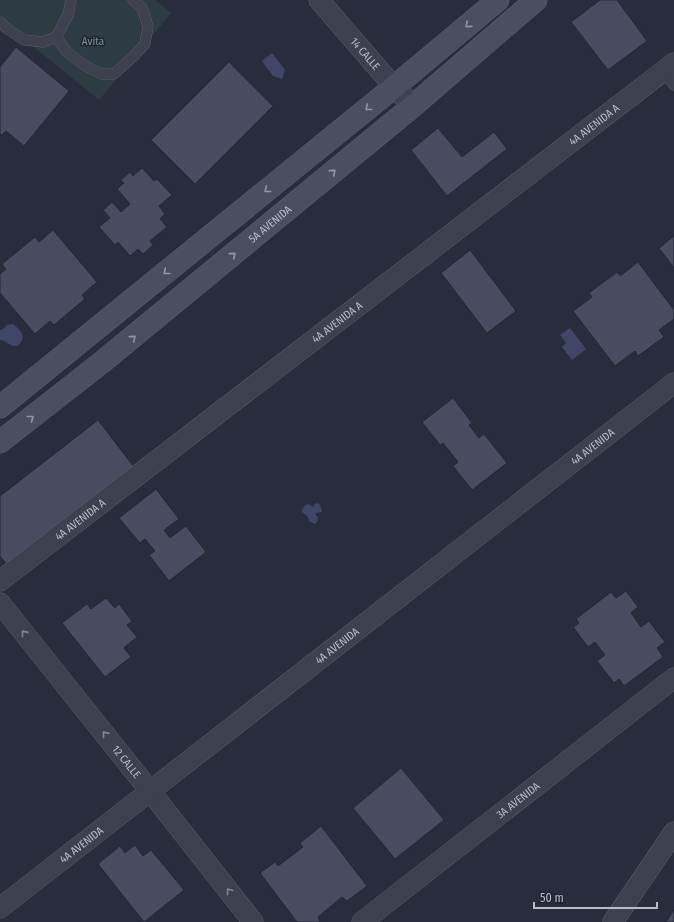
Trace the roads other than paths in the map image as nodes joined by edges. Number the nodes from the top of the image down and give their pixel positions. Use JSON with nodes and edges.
{"nodes":[{"id":1,"x":71,"y":0,"type":"edge"},
{"id":2,"x":133,"y":0,"type":"edge"},
{"id":3,"x":319,"y":0,"type":"edge"},
{"id":4,"x":498,"y":0,"type":"edge"},
{"id":5,"x":536,"y":0,"type":"edge"},
{"id":6,"x":0,"y":22,"type":"edge"},
{"id":7,"x":56,"y":37,"type":"junction"},
{"id":8,"x":671,"y":73,"type":"edge"},
{"id":9,"x":394,"y":87,"type":"junction"},
{"id":10,"x":413,"y":106,"type":"junction"},
{"id":11,"x":674,"y":383,"type":"edge"},
{"id":12,"x":0,"y":407,"type":"edge"},
{"id":13,"x":0,"y":442,"type":"edge"},
{"id":14,"x":0,"y":581,"type":"edge"},
{"id":15,"x":0,"y":603,"type":"edge"},
{"id":16,"x":674,"y":678,"type":"edge"},
{"id":17,"x":150,"y":791,"type":"junction"},
{"id":18,"x":674,"y":832,"type":"edge"},
{"id":19,"x":0,"y":908,"type":"edge"},
{"id":20,"x":0,"y":914,"type":"edge"},
{"id":21,"x":6,"y":922,"type":"edge"},
{"id":22,"x":253,"y":922,"type":"edge"},
{"id":23,"x":362,"y":922,"type":"edge"},
{"id":24,"x":613,"y":922,"type":"edge"}],
"edges":[{"from":1,"to":7,"type":"lane"},
{"from":2,"to":7,"type":"lane"},
{"from":3,"to":9,"type":"street","name":"14 CALLE"},
{"from":4,"to":9,"type":"street","one_way":true},
{"from":5,"to":10,"type":"street","name":"5A AVENIDA"},
{"from":6,"to":7,"type":"lane"},
{"from":8,"to":14,"type":"street","name":"4A AVENIDA A"},
{"from":9,"to":10,"type":"street","name":"14 CALLE"},
{"from":9,"to":12,"type":"street","one_way":true},
{"from":13,"to":10,"type":"street","name":"5A AVENIDA","one_way":true},
{"from":11,"to":17,"type":"street","name":"4A AVENIDA"},
{"from":17,"to":15,"type":"street","name":"12 CALLE","one_way":true},
{"from":16,"to":23,"type":"street","name":"3A AVENIDA"},
{"from":17,"to":19,"type":"street","name":"4A AVENIDA"},
{"from":22,"to":17,"type":"street","name":"12 CALLE","one_way":true},
{"from":18,"to":24,"type":"street"},
{"from":20,"to":21,"type":"street"}]}
